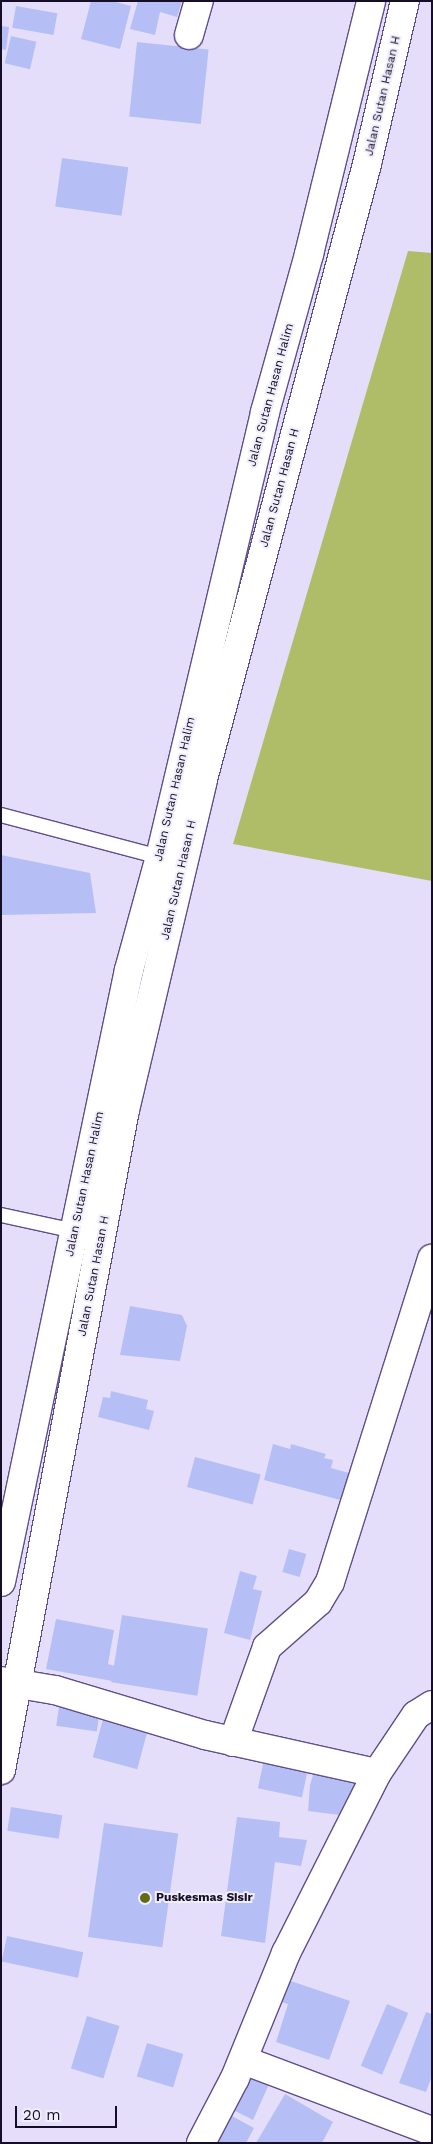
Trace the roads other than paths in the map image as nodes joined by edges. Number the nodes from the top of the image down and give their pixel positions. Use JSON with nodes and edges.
{"nodes":[{"id":1,"x":199,"y":1,"type":"edge"},
{"id":2,"x":371,"y":1,"type":"edge"},
{"id":3,"x":405,"y":1,"type":"edge"},
{"id":4,"x":189,"y":34,"type":"dead end"},
{"id":5,"x":1,"y":815,"type":"edge"},
{"id":6,"x":160,"y":857,"type":"junction"},
{"id":7,"x":1,"y":1215,"type":"edge"},
{"id":8,"x":74,"y":1232,"type":"junction"},
{"id":9,"x":432,"y":1258,"type":"edge"},
{"id":10,"x":1,"y":1582,"type":"edge"},
{"id":11,"x":10,"y":1682,"type":"edge"},
{"id":12,"x":432,"y":1705,"type":"edge"},
{"id":13,"x":233,"y":1742,"type":"junction"},
{"id":14,"x":1,"y":1770,"type":"edge"},
{"id":15,"x":377,"y":1773,"type":"junction"},
{"id":16,"x":243,"y":2060,"type":"junction"},
{"id":17,"x":432,"y":2131,"type":"edge"},
{"id":18,"x":201,"y":2143,"type":"edge"}],
"edges":[{"from":1,"to":4,"type":"street"},
{"from":2,"to":6,"type":"street","name":"Jalan Sutan Hasan Halim"},
{"from":3,"to":11,"type":"street","name":"Jalan Sutan Hasan H"},
{"from":5,"to":6,"type":"lane"},
{"from":6,"to":8,"type":"street","name":"Jalan Sutan Hasan Halim"},
{"from":7,"to":8,"type":"lane"},
{"from":8,"to":10,"type":"street","name":"Jalan Sutan Hasan Halim"},
{"from":9,"to":13,"type":"street"},
{"from":11,"to":13,"type":"street"},
{"from":11,"to":14,"type":"street","name":"Jalan Sutan Hasan H"},
{"from":12,"to":15,"type":"street"},
{"from":13,"to":15,"type":"street"},
{"from":15,"to":16,"type":"street"},
{"from":16,"to":17,"type":"street"},
{"from":16,"to":18,"type":"street"}]}
